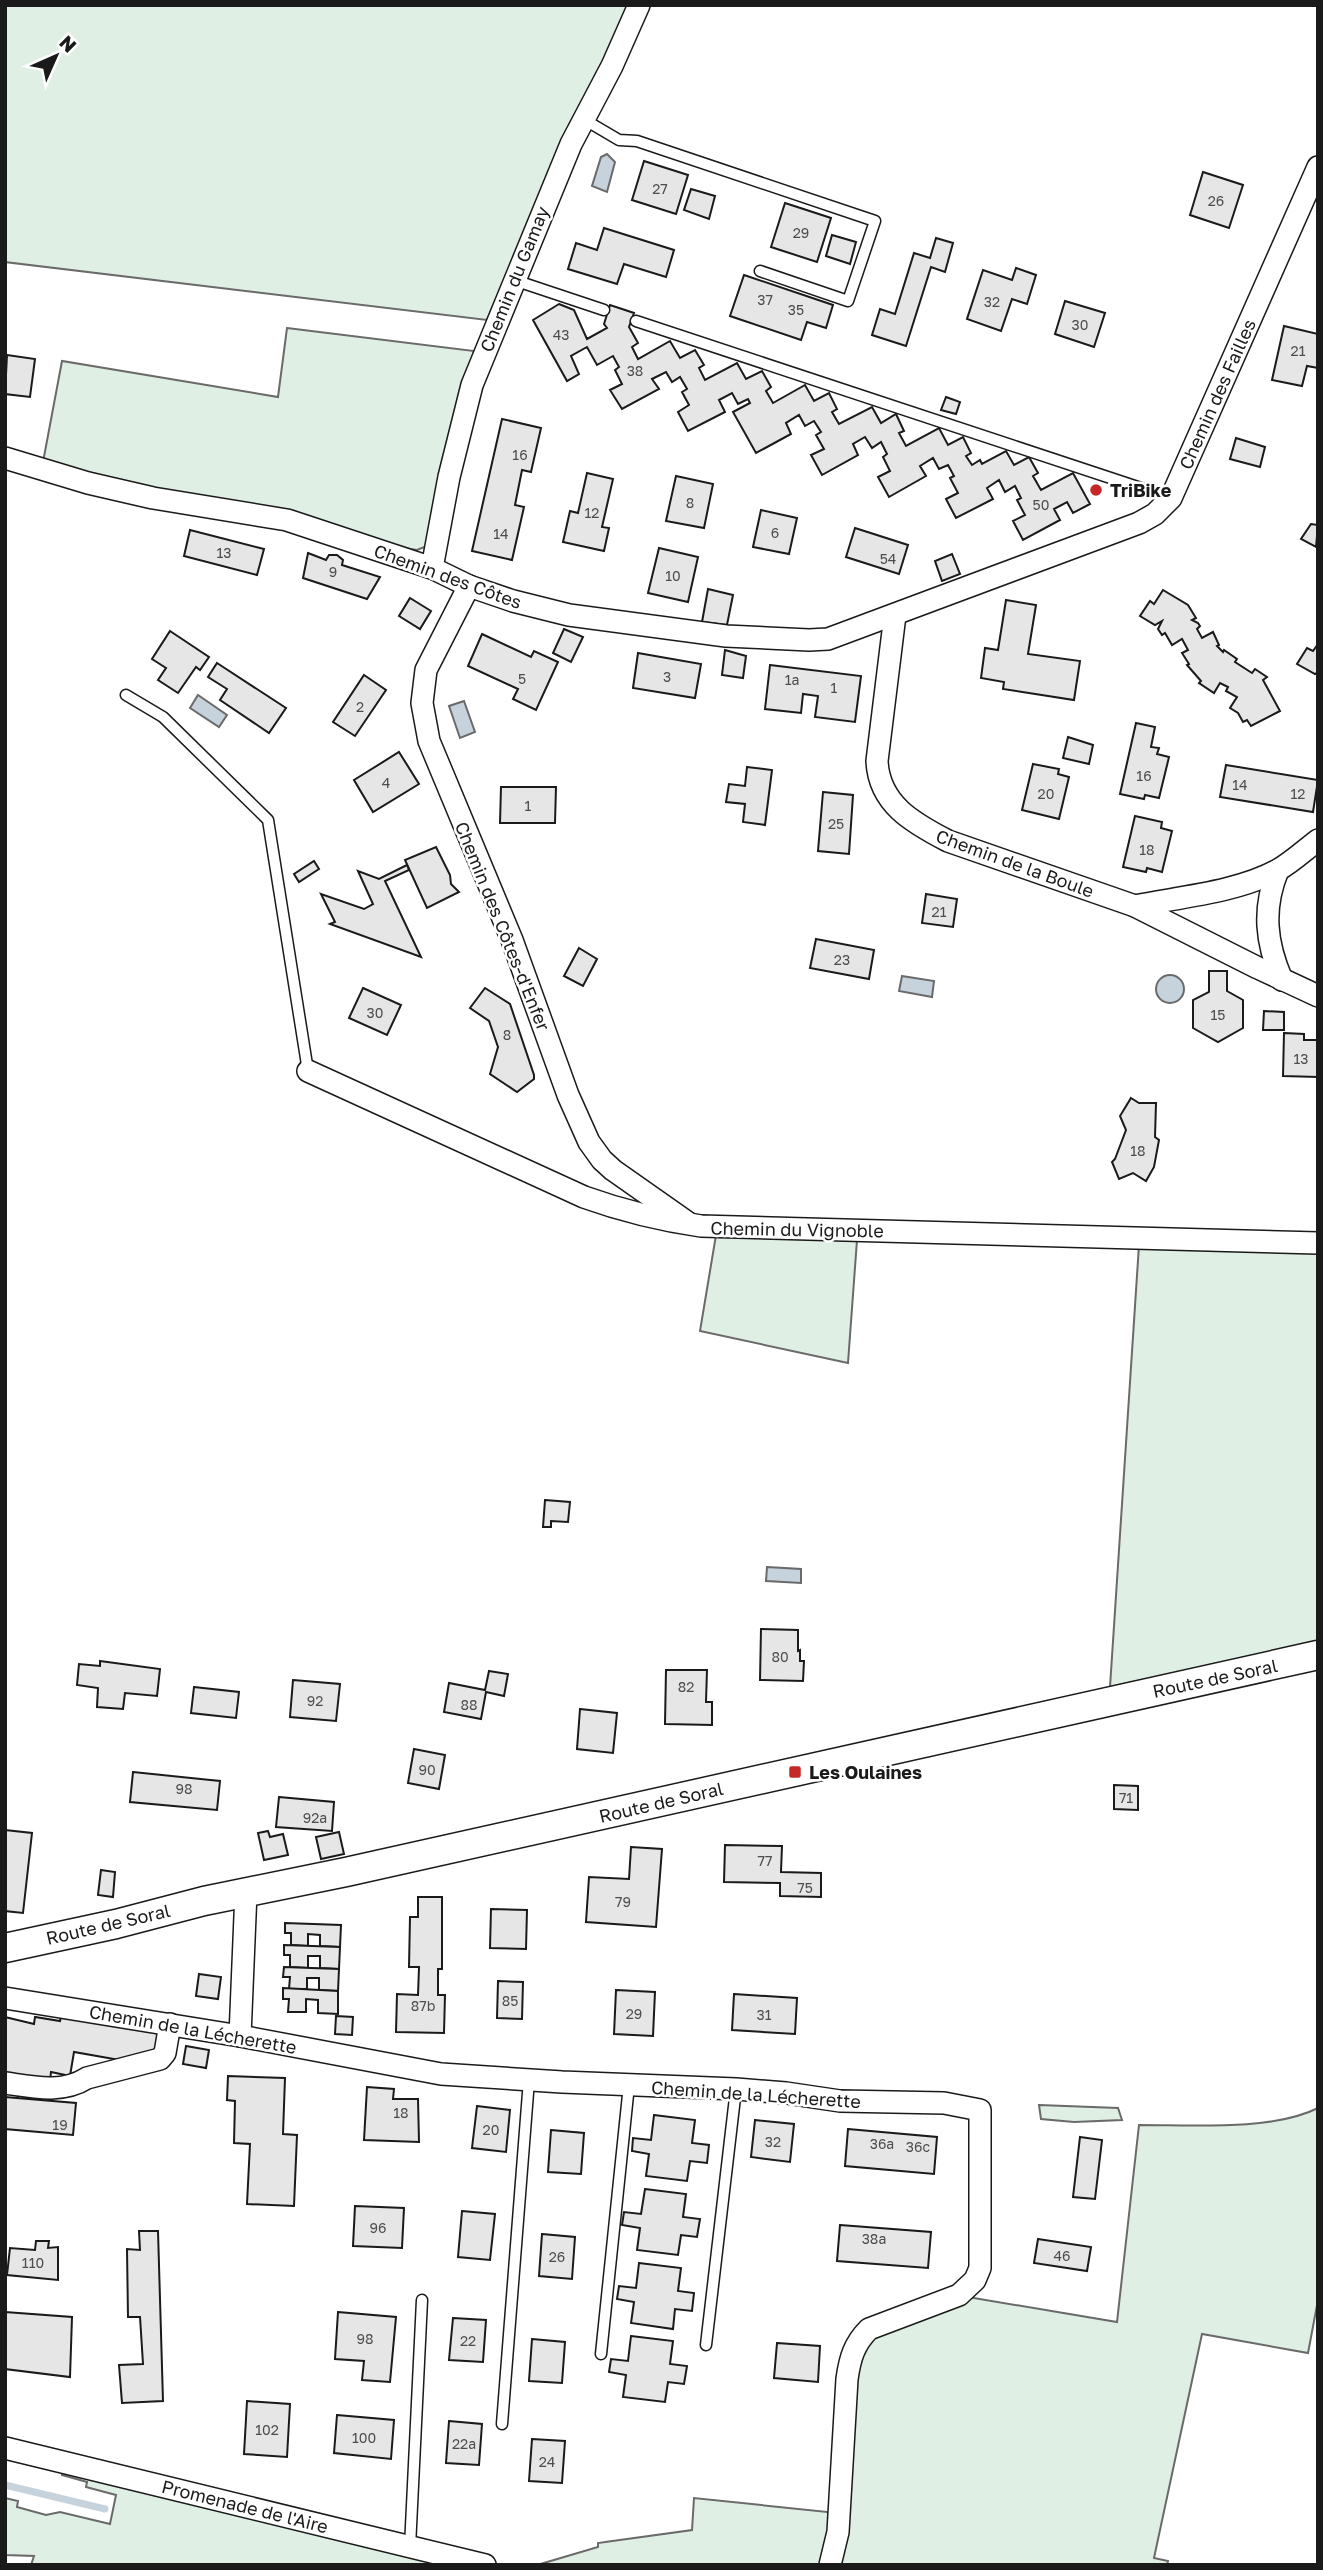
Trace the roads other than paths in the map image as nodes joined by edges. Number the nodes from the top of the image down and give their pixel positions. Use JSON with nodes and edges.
{"nodes":[{"id":1,"x":639,"y":5,"type":"edge"},
{"id":2,"x":585,"y":120,"type":"junction"},
{"id":3,"x":1315,"y":181,"type":"edge"},
{"id":4,"x":760,"y":271,"type":"dead end"},
{"id":5,"x":514,"y":280,"type":"junction"},
{"id":6,"x":604,"y":310,"type":"dead end"},
{"id":7,"x":636,"y":321,"type":"dead end"},
{"id":8,"x":5,"y":458,"type":"edge"},
{"id":9,"x":1171,"y":498,"type":"junction"},
{"id":10,"x":432,"y":568,"type":"junction"},
{"id":11,"x":469,"y":586,"type":"junction"},
{"id":12,"x":895,"y":615,"type":"junction"},
{"id":13,"x":126,"y":695,"type":"dead end"},
{"id":14,"x":1318,"y":840,"type":"edge"},
{"id":15,"x":1278,"y":870,"type":"junction"},
{"id":16,"x":1135,"y":906,"type":"junction"},
{"id":17,"x":1282,"y":980,"type":"junction"},
{"id":18,"x":1318,"y":996,"type":"edge"},
{"id":19,"x":308,"y":1071,"type":"joint"},
{"id":20,"x":691,"y":1225,"type":"junction"},
{"id":21,"x":1318,"y":1242,"type":"edge"},
{"id":22,"x":1318,"y":1655,"type":"edge"},
{"id":23,"x":246,"y":1892,"type":"junction"},
{"id":24,"x":5,"y":1948,"type":"edge"},
{"id":25,"x":5,"y":1998,"type":"edge"},
{"id":26,"x":170,"y":2024,"type":"junction"},
{"id":27,"x":240,"y":2036,"type":"junction"},
{"id":28,"x":529,"y":2080,"type":"junction"},
{"id":29,"x":5,"y":2083,"type":"edge"},
{"id":30,"x":629,"y":2085,"type":"junction"},
{"id":31,"x":736,"y":2089,"type":"junction"},
{"id":32,"x":422,"y":2300,"type":"dead end"},
{"id":33,"x":706,"y":2345,"type":"dead end"},
{"id":34,"x":601,"y":2354,"type":"dead end"},
{"id":35,"x":502,"y":2424,"type":"dead end"},
{"id":36,"x":5,"y":2448,"type":"edge"},
{"id":37,"x":410,"y":2547,"type":"junction"},
{"id":38,"x":485,"y":2565,"type":"edge"},
{"id":39,"x":830,"y":2565,"type":"edge"}],
"edges":[{"from":1,"to":2,"type":"street","name":"Chemin du Gamay"},
{"from":2,"to":4,"type":"lane"},
{"from":2,"to":5,"type":"street","name":"Chemin du Gamay"},
{"from":3,"to":9,"type":"street","name":"Chemin des Failles"},
{"from":5,"to":6,"type":"lane"},
{"from":5,"to":10,"type":"street","name":"Chemin du Gamay"},
{"from":7,"to":9,"type":"lane"},
{"from":8,"to":10,"type":"street","name":"Chemin des Côtes"},
{"from":9,"to":12,"type":"street","name":"Chemin des Failles"},
{"from":10,"to":11,"type":"street","name":"Chemin des Côtes"},
{"from":11,"to":12,"type":"street","name":"Chemin des Côtes"},
{"from":11,"to":20,"type":"street","name":"Chemin des Côtes-d'Enfer"},
{"from":12,"to":16,"type":"street","name":"Chemin de la Boule"},
{"from":13,"to":19,"type":"lane"},
{"from":14,"to":15,"type":"street"},
{"from":15,"to":16,"type":"street"},
{"from":15,"to":17,"type":"street"},
{"from":16,"to":17,"type":"street","name":"Chemin de la Boule"},
{"from":17,"to":18,"type":"street","name":"Chemin de la Boule"},
{"from":19,"to":20,"type":"street","name":"Chemin du Vignoble"},
{"from":20,"to":21,"type":"street","name":"Chemin du Vignoble"},
{"from":22,"to":23,"type":"street","name":"Route de Soral"},
{"from":23,"to":24,"type":"street","name":"Route de Soral"},
{"from":23,"to":27,"type":"street"},
{"from":25,"to":26,"type":"street","name":"Chemin de la Lécherette"},
{"from":26,"to":27,"type":"street","name":"Chemin de la Lécherette"},
{"from":26,"to":29,"type":"street"},
{"from":27,"to":28,"type":"street","name":"Chemin de la Lécherette"},
{"from":28,"to":30,"type":"street","name":"Chemin de la Lécherette"},
{"from":28,"to":35,"type":"lane"},
{"from":30,"to":31,"type":"street","name":"Chemin de la Lécherette"},
{"from":30,"to":34,"type":"lane"},
{"from":31,"to":33,"type":"lane"},
{"from":31,"to":39,"type":"street","name":"Chemin de la Lécherette"},
{"from":32,"to":37,"type":"lane"},
{"from":36,"to":37,"type":"street","name":"Promenade de l'Aire"},
{"from":37,"to":38,"type":"street","name":"Promenade de l'Aire"}]}
